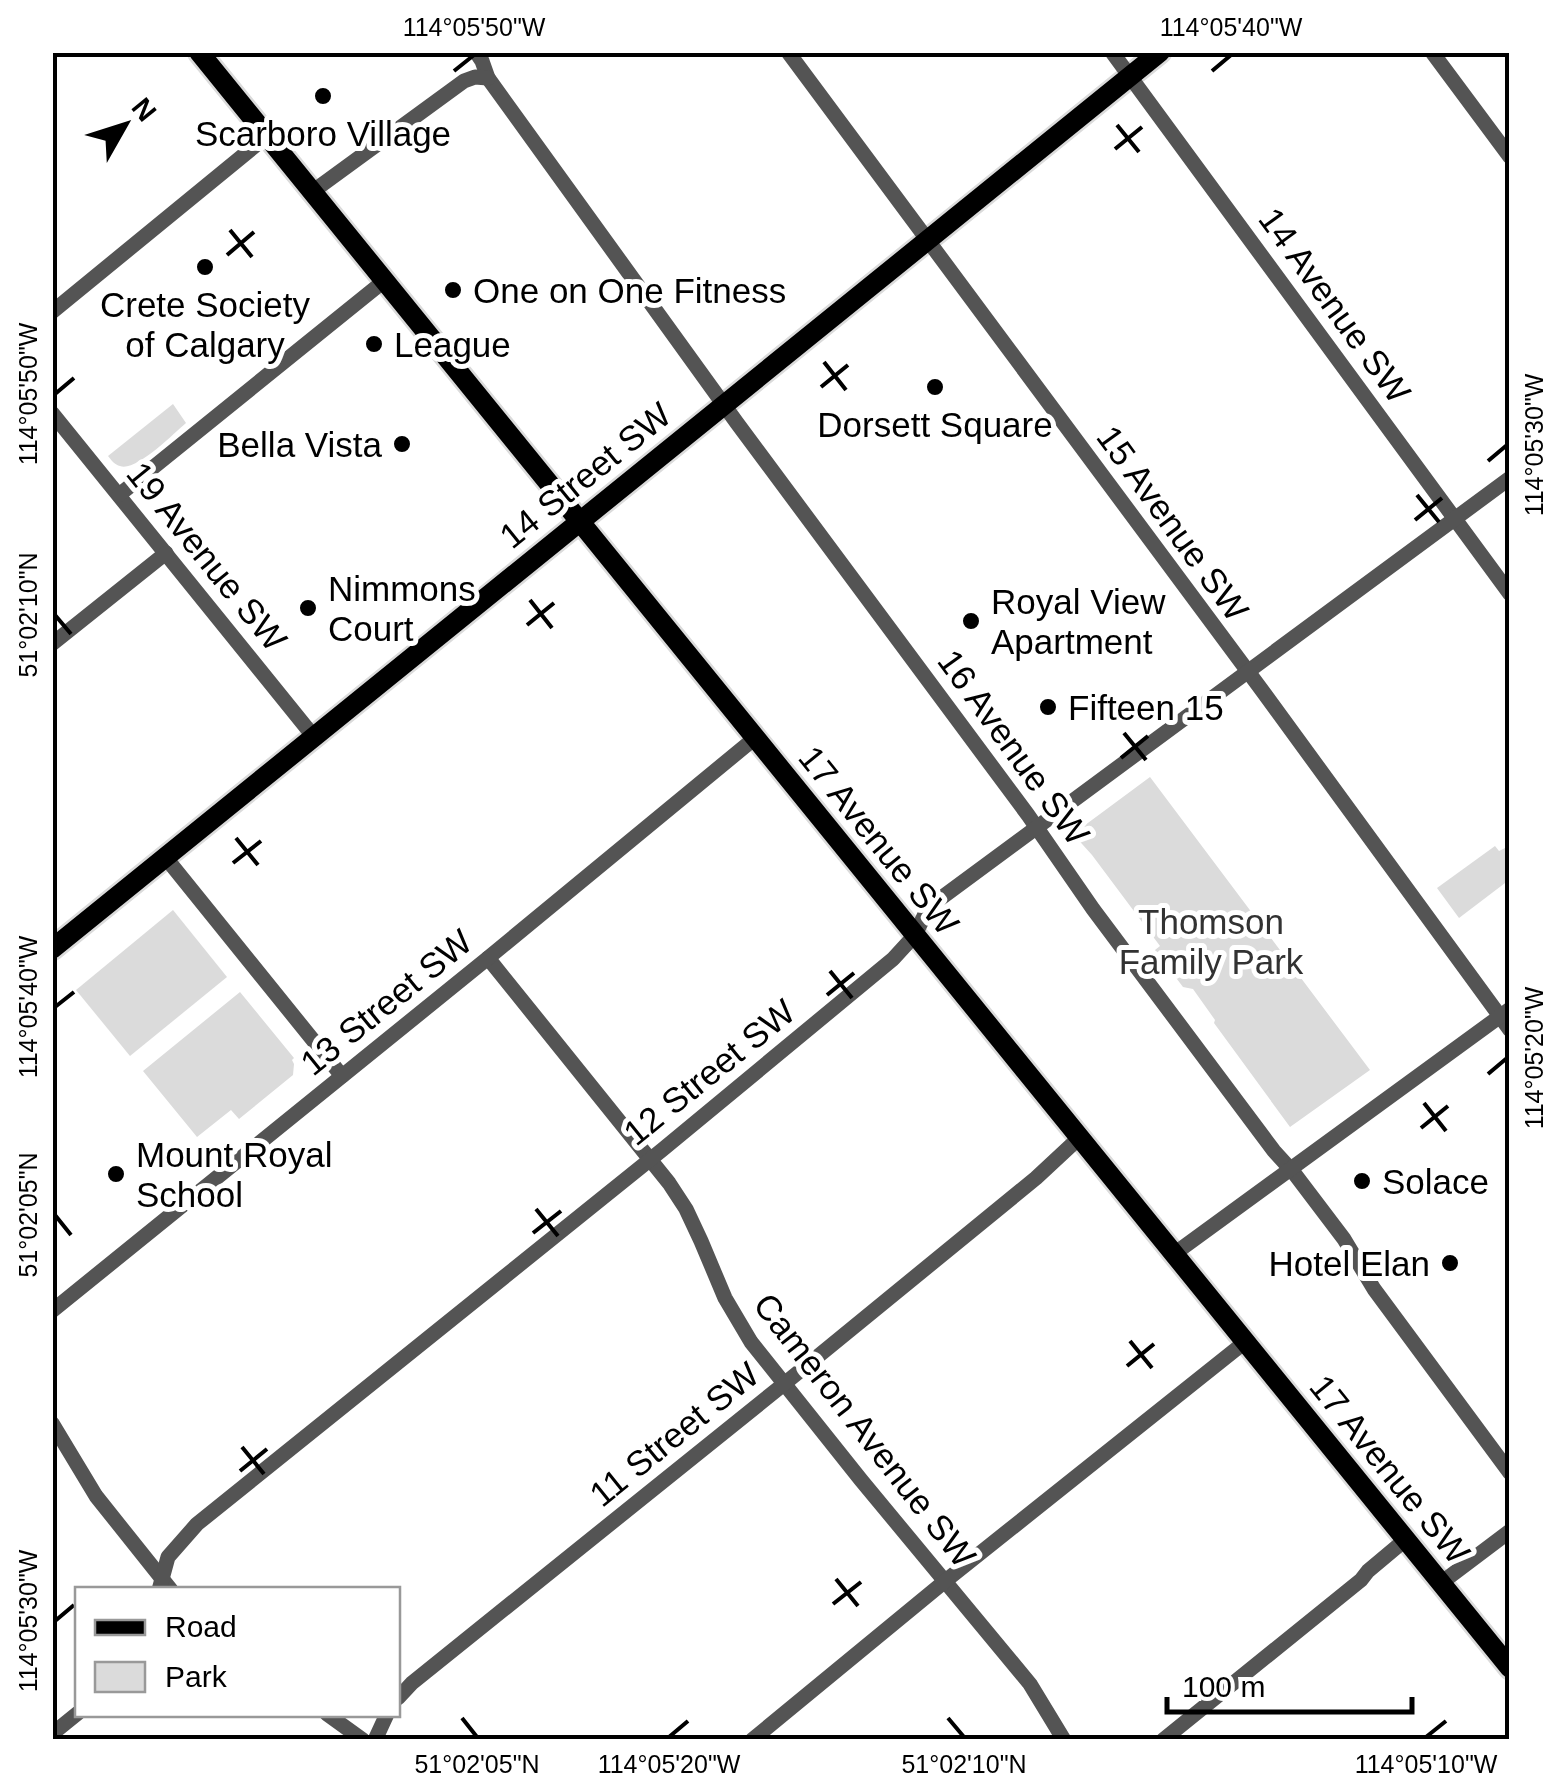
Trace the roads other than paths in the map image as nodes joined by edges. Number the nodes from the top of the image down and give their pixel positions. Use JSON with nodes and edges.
{"nodes":[{"id":1,"x":199,"y":52,"type":"edge"},
{"id":2,"x":476,"y":52,"type":"edge"},
{"id":3,"x":788,"y":52,"type":"edge"},
{"id":4,"x":1112,"y":52,"type":"edge"},
{"id":5,"x":1160,"y":52,"type":"edge"},
{"id":6,"x":1432,"y":52,"type":"edge"},
{"id":7,"x":1129,"y":77,"type":"junction"},
{"id":8,"x":488,"y":78,"type":"junction"},
{"id":9,"x":267,"y":136,"type":"junction"},
{"id":10,"x":1510,"y":157,"type":"edge"},
{"id":11,"x":312,"y":192,"type":"junction"},
{"id":12,"x":927,"y":241,"type":"junction"},
{"id":13,"x":384,"y":281,"type":"junction"},
{"id":14,"x":52,"y":312,"type":"edge"},
{"id":15,"x":724,"y":404,"type":"junction"},
{"id":16,"x":52,"y":413,"type":"edge"},
{"id":17,"x":1510,"y":478,"type":"edge"},
{"id":18,"x":118,"y":495,"type":"junction"},
{"id":19,"x":1455,"y":518,"type":"junction"},
{"id":20,"x":579,"y":522,"type":"junction"},
{"id":21,"x":166,"y":553,"type":"junction"},
{"id":22,"x":1510,"y":594,"type":"edge"},
{"id":23,"x":52,"y":644,"type":"edge"},
{"id":24,"x":1247,"y":672,"type":"junction"},
{"id":25,"x":314,"y":737,"type":"junction"},
{"id":26,"x":755,"y":738,"type":"junction"},
{"id":27,"x":1038,"y":828,"type":"junction"},
{"id":28,"x":166,"y":858,"type":"junction"},
{"id":29,"x":914,"y":935,"type":"junction"},
{"id":30,"x":52,"y":949,"type":"edge"},
{"id":31,"x":488,"y":958,"type":"junction"},
{"id":32,"x":1504,"y":1012,"type":"edge"},
{"id":33,"x":1510,"y":1030,"type":"edge"},
{"id":34,"x":342,"y":1076,"type":"junction"},
{"id":35,"x":1080,"y":1138,"type":"junction"},
{"id":36,"x":650,"y":1160,"type":"junction"},
{"id":37,"x":1290,"y":1169,"type":"junction"},
{"id":38,"x":1174,"y":1254,"type":"junction"},
{"id":39,"x":52,"y":1311,"type":"edge"},
{"id":40,"x":1244,"y":1342,"type":"junction"},
{"id":41,"x":784,"y":1384,"type":"junction"},
{"id":42,"x":52,"y":1423,"type":"edge"},
{"id":43,"x":1510,"y":1473,"type":"edge"},
{"id":44,"x":1510,"y":1530,"type":"edge"},
{"id":45,"x":1406,"y":1540,"type":"junction"},
{"id":46,"x":944,"y":1582,"type":"junction"},
{"id":47,"x":1441,"y":1584,"type":"junction"},
{"id":48,"x":164,"y":1587,"type":"edge"},
{"id":49,"x":1510,"y":1668,"type":"edge"},
{"id":50,"x":400,"y":1696,"type":"edge"},
{"id":51,"x":75,"y":1715,"type":"edge"},
{"id":52,"x":331,"y":1717,"type":"edge"},
{"id":53,"x":52,"y":1734,"type":"edge"},
{"id":54,"x":363,"y":1740,"type":"edge"},
{"id":55,"x":752,"y":1740,"type":"edge"},
{"id":56,"x":1064,"y":1740,"type":"edge"},
{"id":57,"x":1163,"y":1740,"type":"edge"}],
"edges":[{"from":1,"to":9,"type":"main road","name":"17 Avenue SW"},
{"from":2,"to":8,"type":"street","name":"16 Avenue SW"},
{"from":3,"to":12,"type":"street","name":"15 Avenue SW"},
{"from":4,"to":7,"type":"street","name":"14 Avenue SW"},
{"from":5,"to":7,"type":"main road","name":"14 Street SW"},
{"from":6,"to":10,"type":"street"},
{"from":7,"to":12,"type":"main road","name":"14 Street SW"},
{"from":7,"to":19,"type":"street","name":"14 Avenue SW"},
{"from":8,"to":11,"type":"street"},
{"from":8,"to":15,"type":"street","name":"16 Avenue SW"},
{"from":9,"to":11,"type":"main road","name":"17 Avenue SW"},
{"from":9,"to":14,"type":"street"},
{"from":11,"to":13,"type":"main road","name":"17 Avenue SW"},
{"from":12,"to":15,"type":"main road","name":"14 Street SW"},
{"from":12,"to":24,"type":"street","name":"15 Avenue SW"},
{"from":13,"to":18,"type":"street"},
{"from":13,"to":20,"type":"main road","name":"17 Avenue SW"},
{"from":15,"to":20,"type":"main road","name":"14 Street SW"},
{"from":15,"to":27,"type":"street","name":"16 Avenue SW"},
{"from":16,"to":18,"type":"street","name":"19 Avenue SW"},
{"from":17,"to":19,"type":"street","name":"12 Street SW"},
{"from":18,"to":21,"type":"street","name":"19 Avenue SW"},
{"from":19,"to":22,"type":"street","name":"14 Avenue SW"},
{"from":19,"to":24,"type":"street","name":"12 Street SW"},
{"from":20,"to":25,"type":"main road","name":"14 Street SW"},
{"from":20,"to":26,"type":"main road","name":"17 Avenue SW"},
{"from":21,"to":23,"type":"street"},
{"from":21,"to":25,"type":"street","name":"19 Avenue SW"},
{"from":24,"to":27,"type":"street","name":"12 Street SW"},
{"from":24,"to":32,"type":"street","name":"15 Avenue SW"},
{"from":25,"to":28,"type":"main road","name":"14 Street SW"},
{"from":26,"to":29,"type":"main road","name":"17 Avenue SW"},
{"from":26,"to":31,"type":"street","name":"13 Street SW"},
{"from":27,"to":29,"type":"street","name":"12 Street SW"},
{"from":27,"to":37,"type":"street","name":"16 Avenue SW"},
{"from":28,"to":30,"type":"main road","name":"14 Street SW"},
{"from":28,"to":34,"type":"street"},
{"from":29,"to":35,"type":"main road","name":"17 Avenue SW"},
{"from":29,"to":36,"type":"street","name":"12 Street SW"},
{"from":31,"to":34,"type":"street","name":"13 Street SW"},
{"from":31,"to":36,"type":"street","name":"Cameron Avenue SW"},
{"from":32,"to":33,"type":"street","name":"15 Avenue SW"},
{"from":32,"to":37,"type":"street"},
{"from":34,"to":39,"type":"street","name":"13 Street SW"},
{"from":35,"to":38,"type":"main road","name":"17 Avenue SW"},
{"from":35,"to":41,"type":"street","name":"11 Street SW"},
{"from":36,"to":41,"type":"street","name":"Cameron Avenue SW"},
{"from":36,"to":48,"type":"street","name":"12 Street SW"},
{"from":37,"to":38,"type":"street"},
{"from":37,"to":43,"type":"street","name":"16 Avenue SW"},
{"from":38,"to":40,"type":"main road","name":"17 Avenue SW"},
{"from":40,"to":45,"type":"main road","name":"17 Avenue SW"},
{"from":40,"to":46,"type":"street"},
{"from":41,"to":46,"type":"street","name":"Cameron Avenue SW"},
{"from":41,"to":50,"type":"street","name":"11 Street SW"},
{"from":42,"to":48,"type":"street"},
{"from":44,"to":47,"type":"street"},
{"from":45,"to":47,"type":"main road","name":"17 Avenue SW"},
{"from":45,"to":57,"type":"street"},
{"from":46,"to":55,"type":"street"},
{"from":46,"to":56,"type":"street","name":"Cameron Avenue SW"},
{"from":47,"to":49,"type":"main road","name":"17 Avenue SW"},
{"from":51,"to":53,"type":"street"},
{"from":52,"to":54,"type":"street"}]}
